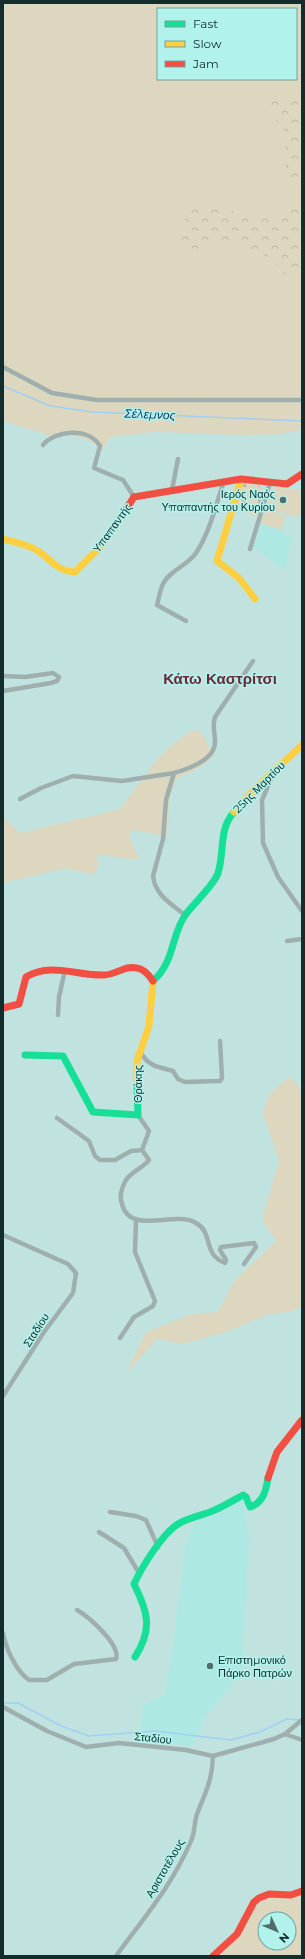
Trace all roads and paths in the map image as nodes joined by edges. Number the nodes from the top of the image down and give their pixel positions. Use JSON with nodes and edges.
{"nodes":[{"id":1,"x":3,"y":367,"type":"edge"},
{"id":2,"x":302,"y":400,"type":"edge"},
{"id":3,"x":43,"y":444,"type":"dead end"},
{"id":4,"x":178,"y":459,"type":"dead end"},
{"id":5,"x":302,"y":474,"type":"edge"},
{"id":6,"x":240,"y":479,"type":"junction"},
{"id":7,"x":224,"y":481,"type":"junction"},
{"id":8,"x":270,"y":483,"type":"junction"},
{"id":9,"x":172,"y":490,"type":"junction"},
{"id":10,"x":134,"y":497,"type":"junction"},
{"id":11,"x":3,"y":539,"type":"edge"},
{"id":12,"x":250,"y":549,"type":"dead end"},
{"id":13,"x":255,"y":599,"type":"dead end"},
{"id":14,"x":186,"y":621,"type":"dead end"},
{"id":15,"x":253,"y":661,"type":"dead end"},
{"id":16,"x":3,"y":676,"type":"edge"},
{"id":17,"x":3,"y":691,"type":"edge"},
{"id":18,"x":302,"y":746,"type":"edge"},
{"id":19,"x":174,"y":772,"type":"junction"},
{"id":20,"x":270,"y":776,"type":"junction"},
{"id":21,"x":20,"y":799,"type":"dead end"},
{"id":22,"x":302,"y":911,"type":"edge"},
{"id":23,"x":185,"y":915,"type":"junction"},
{"id":24,"x":302,"y":939,"type":"edge"},
{"id":25,"x":287,"y":941,"type":"dead end"},
{"id":26,"x":66,"y":970,"type":"junction"},
{"id":27,"x":154,"y":981,"type":"junction"},
{"id":28,"x":3,"y":1008,"type":"edge"},
{"id":29,"x":58,"y":1015,"type":"dead end"},
{"id":30,"x":220,"y":1041,"type":"dead end"},
{"id":31,"x":140,"y":1052,"type":"junction"},
{"id":32,"x":25,"y":1055,"type":"dead end"},
{"id":33,"x":138,"y":1115,"type":"junction"},
{"id":34,"x":57,"y":1118,"type":"dead end"},
{"id":35,"x":142,"y":1150,"type":"junction"},
{"id":36,"x":136,"y":1219,"type":"junction"},
{"id":37,"x":3,"y":1235,"type":"edge"},
{"id":38,"x":244,"y":1264,"type":"dead end"},
{"id":39,"x":120,"y":1338,"type":"dead end"},
{"id":40,"x":3,"y":1396,"type":"edge"},
{"id":41,"x":302,"y":1420,"type":"edge"},
{"id":42,"x":110,"y":1512,"type":"dead end"},
{"id":43,"x":99,"y":1532,"type":"dead end"},
{"id":44,"x":158,"y":1547,"type":"junction"},
{"id":45,"x":139,"y":1573,"type":"junction"},
{"id":46,"x":77,"y":1610,"type":"dead end"},
{"id":47,"x":3,"y":1634,"type":"edge"},
{"id":48,"x":135,"y":1657,"type":"dead end"},
{"id":49,"x":3,"y":1707,"type":"edge"},
{"id":50,"x":302,"y":1720,"type":"edge"},
{"id":51,"x":285,"y":1734,"type":"junction"},
{"id":52,"x":302,"y":1740,"type":"edge"},
{"id":53,"x":213,"y":1756,"type":"junction"},
{"id":54,"x":302,"y":1891,"type":"edge"},
{"id":55,"x":116,"y":1956,"type":"edge"},
{"id":56,"x":213,"y":1956,"type":"edge"}],
"edges":[{"from":1,"to":2,"type":"street"},
{"from":3,"to":10,"type":"street"},
{"from":4,"to":9,"type":"street"},
{"from":5,"to":8,"type":"street","name":"Υπαπαντής"},
{"from":6,"to":7,"type":"street","name":"Υπαπαντής"},
{"from":6,"to":8,"type":"street","name":"Υπαπαντής"},
{"from":6,"to":13,"type":"street"},
{"from":7,"to":9,"type":"street","name":"Υπαπαντής"},
{"from":7,"to":14,"type":"street"},
{"from":8,"to":12,"type":"street"},
{"from":9,"to":10,"type":"street","name":"Υπαπαντής"},
{"from":10,"to":11,"type":"street","name":"Υπαπαντής"},
{"from":15,"to":19,"type":"street"},
{"from":16,"to":17,"type":"street"},
{"from":18,"to":20,"type":"street","name":"25ης Μαρτίου"},
{"from":19,"to":21,"type":"street"},
{"from":19,"to":23,"type":"street"},
{"from":20,"to":22,"type":"street"},
{"from":20,"to":23,"type":"street","name":"25ης Μαρτίου"},
{"from":23,"to":27,"type":"street","name":"25ης Μαρτίου"},
{"from":24,"to":25,"type":"street"},
{"from":26,"to":27,"type":"street"},
{"from":26,"to":28,"type":"street"},
{"from":26,"to":29,"type":"street"},
{"from":27,"to":31,"type":"street","name":"Θράκης"},
{"from":30,"to":31,"type":"street"},
{"from":31,"to":33,"type":"street","name":"Θράκης"},
{"from":32,"to":33,"type":"street","name":"Θράκης"},
{"from":33,"to":35,"type":"street"},
{"from":34,"to":35,"type":"street"},
{"from":35,"to":36,"type":"street"},
{"from":36,"to":38,"type":"street"},
{"from":36,"to":39,"type":"street"},
{"from":37,"to":40,"type":"street","name":"Σταδίου"},
{"from":41,"to":44,"type":"street"},
{"from":42,"to":44,"type":"street"},
{"from":43,"to":45,"type":"street"},
{"from":44,"to":45,"type":"street"},
{"from":45,"to":48,"type":"street"},
{"from":46,"to":47,"type":"street"},
{"from":49,"to":53,"type":"street","name":"Σταδίου"},
{"from":50,"to":51,"type":"street","name":"Σταδίου"},
{"from":51,"to":52,"type":"street"},
{"from":51,"to":53,"type":"street","name":"Σταδίου"},
{"from":53,"to":55,"type":"street","name":"Αριστοτέλους"},
{"from":54,"to":56,"type":"street"}]}
